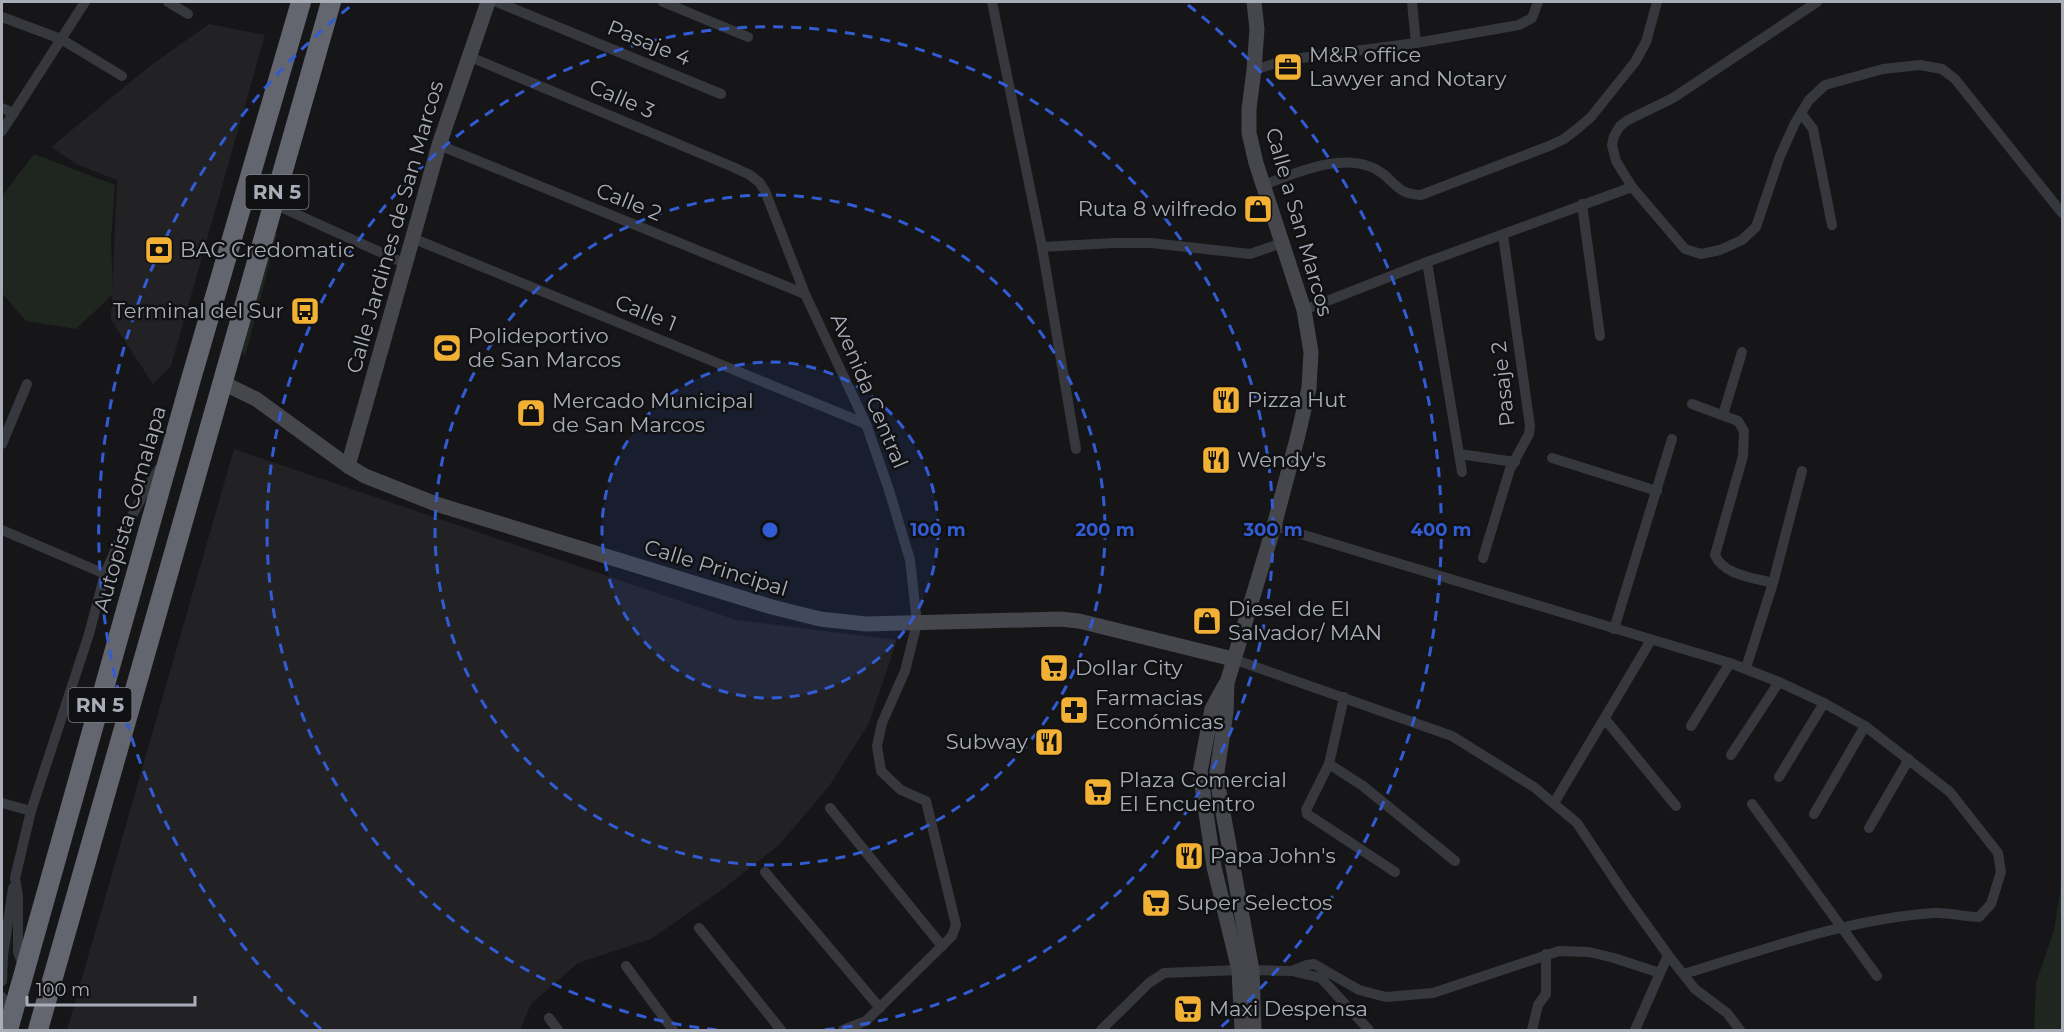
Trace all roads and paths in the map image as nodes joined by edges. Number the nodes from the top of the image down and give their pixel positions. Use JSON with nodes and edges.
{"nodes":[{"id":1,"x":85,"y":2,"type":"edge"},
{"id":2,"x":168,"y":2,"type":"edge"},
{"id":3,"x":301,"y":2,"type":"edge"},
{"id":4,"x":331,"y":2,"type":"edge"},
{"id":5,"x":488,"y":2,"type":"edge"},
{"id":6,"x":497,"y":2,"type":"edge"},
{"id":7,"x":663,"y":2,"type":"edge"},
{"id":8,"x":992,"y":2,"type":"edge"},
{"id":9,"x":1254,"y":2,"type":"edge"},
{"id":10,"x":1412,"y":2,"type":"edge"},
{"id":11,"x":1538,"y":2,"type":"edge"},
{"id":12,"x":1658,"y":2,"type":"edge"},
{"id":13,"x":1816,"y":2,"type":"edge"},
{"id":14,"x":188,"y":15,"type":"dead end"},
{"id":15,"x":2,"y":16,"type":"edge"},
{"id":16,"x":748,"y":37,"type":"dead end"},
{"id":17,"x":61,"y":39,"type":"junction"},
{"id":18,"x":1416,"y":43,"type":"junction"},
{"id":19,"x":468,"y":56,"type":"junction"},
{"id":20,"x":1254,"y":70,"type":"junction"},
{"id":21,"x":122,"y":76,"type":"dead end"},
{"id":22,"x":721,"y":94,"type":"dead end"},
{"id":23,"x":2,"y":108,"type":"edge"},
{"id":24,"x":14,"y":112,"type":"junction"},
{"id":25,"x":1802,"y":113,"type":"junction"},
{"id":26,"x":2,"y":131,"type":"edge"},
{"id":27,"x":439,"y":145,"type":"junction"},
{"id":28,"x":759,"y":182,"type":"joint"},
{"id":29,"x":1264,"y":185,"type":"junction"},
{"id":30,"x":1632,"y":187,"type":"junction"},
{"id":31,"x":274,"y":204,"type":"junction"},
{"id":32,"x":1582,"y":204,"type":"junction"},
{"id":33,"x":2062,"y":213,"type":"edge"},
{"id":34,"x":1832,"y":225,"type":"dead end"},
{"id":35,"x":1503,"y":235,"type":"junction"},
{"id":36,"x":412,"y":238,"type":"junction"},
{"id":37,"x":1282,"y":243,"type":"junction"},
{"id":38,"x":1042,"y":247,"type":"junction"},
{"id":39,"x":1427,"y":262,"type":"junction"},
{"id":40,"x":404,"y":263,"type":"junction"},
{"id":41,"x":805,"y":294,"type":"junction"},
{"id":42,"x":1304,"y":310,"type":"junction"},
{"id":43,"x":1600,"y":336,"type":"dead end"},
{"id":44,"x":1742,"y":352,"type":"dead end"},
{"id":45,"x":224,"y":383,"type":"junction"},
{"id":46,"x":27,"y":384,"type":"dead end"},
{"id":47,"x":1692,"y":405,"type":"dead end"},
{"id":48,"x":1723,"y":415,"type":"junction"},
{"id":49,"x":866,"y":424,"type":"junction"},
{"id":50,"x":1672,"y":439,"type":"dead end"},
{"id":51,"x":2,"y":444,"type":"edge"},
{"id":52,"x":173,"y":449,"type":"junction"},
{"id":53,"x":1076,"y":449,"type":"dead end"},
{"id":54,"x":1459,"y":454,"type":"junction"},
{"id":55,"x":1552,"y":458,"type":"dead end"},
{"id":56,"x":1515,"y":462,"type":"junction"},
{"id":57,"x":348,"y":466,"type":"junction"},
{"id":58,"x":1802,"y":471,"type":"dead end"},
{"id":59,"x":1462,"y":472,"type":"dead end"},
{"id":60,"x":1657,"y":490,"type":"junction"},
{"id":61,"x":1274,"y":526,"type":"junction"},
{"id":62,"x":2,"y":530,"type":"edge"},
{"id":63,"x":1483,"y":558,"type":"dead end"},
{"id":64,"x":105,"y":574,"type":"junction"},
{"id":65,"x":1773,"y":583,"type":"junction"},
{"id":66,"x":917,"y":623,"type":"junction"},
{"id":67,"x":1614,"y":629,"type":"junction"},
{"id":68,"x":1651,"y":640,"type":"junction"},
{"id":69,"x":1233,"y":659,"type":"junction"},
{"id":70,"x":1730,"y":663,"type":"junction"},
{"id":71,"x":1746,"y":668,"type":"junction"},
{"id":72,"x":1779,"y":682,"type":"junction"},
{"id":73,"x":1227,"y":683,"type":"junction"},
{"id":74,"x":1344,"y":697,"type":"junction"},
{"id":75,"x":1824,"y":703,"type":"junction"},
{"id":76,"x":1605,"y":719,"type":"junction"},
{"id":77,"x":1691,"y":726,"type":"dead end"},
{"id":78,"x":1865,"y":726,"type":"junction"},
{"id":79,"x":1731,"y":755,"type":"dead end"},
{"id":80,"x":1909,"y":759,"type":"junction"},
{"id":81,"x":1329,"y":765,"type":"junction"},
{"id":82,"x":1200,"y":772,"type":"junction"},
{"id":83,"x":1779,"y":777,"type":"dead end"},
{"id":84,"x":2,"y":803,"type":"edge"},
{"id":85,"x":1554,"y":803,"type":"junction"},
{"id":86,"x":1752,"y":804,"type":"dead end"},
{"id":87,"x":1676,"y":806,"type":"dead end"},
{"id":88,"x":830,"y":808,"type":"dead end"},
{"id":89,"x":31,"y":811,"type":"junction"},
{"id":90,"x":1814,"y":814,"type":"dead end"},
{"id":91,"x":1869,"y":828,"type":"dead end"},
{"id":92,"x":1455,"y":861,"type":"dead end"},
{"id":93,"x":765,"y":872,"type":"dead end"},
{"id":94,"x":1395,"y":872,"type":"dead end"},
{"id":95,"x":15,"y":878,"type":"junction"},
{"id":96,"x":1236,"y":885,"type":"junction"},
{"id":97,"x":1219,"y":893,"type":"junction"},
{"id":98,"x":1243,"y":918,"type":"junction"},
{"id":99,"x":1841,"y":927,"type":"junction"},
{"id":100,"x":699,"y":928,"type":"dead end"},
{"id":101,"x":942,"y":946,"type":"junction"},
{"id":102,"x":1546,"y":954,"type":"junction"},
{"id":103,"x":1668,"y":955,"type":"junction"},
{"id":104,"x":626,"y":966,"type":"dead end"},
{"id":105,"x":26,"y":970,"type":"junction"},
{"id":106,"x":1246,"y":970,"type":"junction"},
{"id":107,"x":1292,"y":971,"type":"junction"},
{"id":108,"x":1660,"y":973,"type":"junction"},
{"id":109,"x":1684,"y":974,"type":"junction"},
{"id":110,"x":1877,"y":976,"type":"dead end"},
{"id":111,"x":2,"y":981,"type":"edge"},
{"id":112,"x":2,"y":997,"type":"edge"},
{"id":113,"x":880,"y":1008,"type":"junction"},
{"id":114,"x":549,"y":1018,"type":"dead end"},
{"id":115,"x":6,"y":1030,"type":"edge"},
{"id":116,"x":38,"y":1030,"type":"edge"},
{"id":117,"x":558,"y":1030,"type":"edge"},
{"id":118,"x":673,"y":1030,"type":"edge"},
{"id":119,"x":782,"y":1030,"type":"edge"},
{"id":120,"x":843,"y":1030,"type":"edge"},
{"id":121,"x":1101,"y":1030,"type":"edge"},
{"id":122,"x":1242,"y":1030,"type":"edge"},
{"id":123,"x":1254,"y":1030,"type":"edge"},
{"id":124,"x":1368,"y":1030,"type":"edge"},
{"id":125,"x":1532,"y":1030,"type":"edge"},
{"id":126,"x":1635,"y":1030,"type":"edge"},
{"id":127,"x":1740,"y":1030,"type":"edge"}],
"edges":[{"from":1,"to":17,"type":"street"},
{"from":2,"to":14,"type":"street"},
{"from":3,"to":52,"type":"highway","name":"Autopista Comalapa","number":"RN 5"},
{"from":4,"to":31,"type":"highway","number":"RN 5"},
{"from":5,"to":19,"type":"main road","name":"Calle Jardines de San Marcos"},
{"from":6,"to":22,"type":"street","name":"Pasaje 4"},
{"from":7,"to":16,"type":"street"},
{"from":8,"to":38,"type":"street"},
{"from":9,"to":20,"type":"main road","name":"Calle a San Marcos"},
{"from":10,"to":18,"type":"street"},
{"from":11,"to":18,"type":"street"},
{"from":12,"to":29,"type":"street"},
{"from":13,"to":30,"type":"street"},
{"from":15,"to":17,"type":"street"},
{"from":17,"to":21,"type":"street"},
{"from":17,"to":24,"type":"street"},
{"from":18,"to":20,"type":"street"},
{"from":19,"to":27,"type":"main road","name":"Calle Jardines de San Marcos"},
{"from":19,"to":28,"type":"street","name":"Calle 3"},
{"from":20,"to":29,"type":"main road","name":"Calle a San Marcos"},
{"from":23,"to":24,"type":"street"},
{"from":24,"to":26,"type":"street"},
{"from":25,"to":30,"type":"street"},
{"from":25,"to":33,"type":"street"},
{"from":25,"to":34,"type":"street"},
{"from":27,"to":36,"type":"main road","name":"Calle Jardines de San Marcos"},
{"from":27,"to":41,"type":"street","name":"Calle 2"},
{"from":28,"to":41,"type":"street","name":"Avenida Central"},
{"from":29,"to":37,"type":"main road","name":"Calle a San Marcos"},
{"from":30,"to":32,"type":"street"},
{"from":31,"to":40,"type":"street"},
{"from":31,"to":45,"type":"highway","number":"RN 5"},
{"from":32,"to":35,"type":"street"},
{"from":32,"to":43,"type":"street"},
{"from":35,"to":39,"type":"street"},
{"from":35,"to":56,"type":"street","name":"Pasaje 2"},
{"from":36,"to":40,"type":"main road","name":"Calle Jardines de San Marcos"},
{"from":36,"to":49,"type":"street","name":"Calle 1"},
{"from":37,"to":38,"type":"street"},
{"from":37,"to":42,"type":"main road","name":"Calle a San Marcos"},
{"from":38,"to":53,"type":"street"},
{"from":39,"to":42,"type":"street"},
{"from":39,"to":54,"type":"street"},
{"from":40,"to":57,"type":"main road","name":"Calle Jardines de San Marcos"},
{"from":41,"to":49,"type":"street","name":"Avenida Central"},
{"from":42,"to":61,"type":"main road","name":"Calle a San Marcos"},
{"from":44,"to":48,"type":"street"},
{"from":45,"to":57,"type":"main road","name":"Calle Principal"},
{"from":45,"to":116,"type":"highway","number":"RN 5"},
{"from":46,"to":51,"type":"street"},
{"from":47,"to":48,"type":"street"},
{"from":48,"to":65,"type":"street"},
{"from":49,"to":66,"type":"street","name":"Avenida Central"},
{"from":50,"to":60,"type":"street"},
{"from":52,"to":64,"type":"street"},
{"from":52,"to":105,"type":"highway","name":"Autopista Comalapa","number":"RN 5"},
{"from":54,"to":56,"type":"street"},
{"from":54,"to":59,"type":"street"},
{"from":55,"to":60,"type":"street"},
{"from":56,"to":63,"type":"street","name":"Pasaje 2"},
{"from":57,"to":66,"type":"main road","name":"Calle Principal"},
{"from":58,"to":65,"type":"street"},
{"from":60,"to":67,"type":"street"},
{"from":61,"to":67,"type":"street"},
{"from":61,"to":69,"type":"main road","name":"Calle a San Marcos"},
{"from":62,"to":64,"type":"street"},
{"from":64,"to":89,"type":"street"},
{"from":65,"to":71,"type":"street"},
{"from":66,"to":69,"type":"main road","name":"Calle Principal"},
{"from":66,"to":101,"type":"street"},
{"from":67,"to":68,"type":"street"},
{"from":68,"to":70,"type":"street"},
{"from":68,"to":76,"type":"street"},
{"from":69,"to":73,"type":"main road","name":"Calle a San Marcos"},
{"from":69,"to":74,"type":"street"},
{"from":70,"to":71,"type":"street"},
{"from":70,"to":77,"type":"street"},
{"from":71,"to":72,"type":"street"},
{"from":72,"to":75,"type":"street"},
{"from":72,"to":79,"type":"street"},
{"from":73,"to":82,"type":"main road"},
{"from":73,"to":96,"type":"main road"},
{"from":74,"to":81,"type":"street"},
{"from":74,"to":85,"type":"street"},
{"from":75,"to":78,"type":"street"},
{"from":75,"to":83,"type":"street"},
{"from":76,"to":85,"type":"street"},
{"from":76,"to":87,"type":"street"},
{"from":78,"to":80,"type":"street"},
{"from":78,"to":90,"type":"street"},
{"from":80,"to":91,"type":"street"},
{"from":80,"to":99,"type":"street"},
{"from":81,"to":92,"type":"street"},
{"from":81,"to":94,"type":"street"},
{"from":82,"to":96,"type":"main road"},
{"from":82,"to":97,"type":"main road"},
{"from":84,"to":89,"type":"street"},
{"from":85,"to":103,"type":"street"},
{"from":86,"to":99,"type":"street"},
{"from":88,"to":101,"type":"street"},
{"from":89,"to":95,"type":"street"},
{"from":93,"to":113,"type":"street"},
{"from":95,"to":105,"type":"street"},
{"from":95,"to":111,"type":"street"},
{"from":96,"to":98,"type":"main road"},
{"from":97,"to":98,"type":"main road"},
{"from":97,"to":106,"type":"main road"},
{"from":98,"to":106,"type":"main road"},
{"from":99,"to":109,"type":"street"},
{"from":99,"to":110,"type":"street"},
{"from":100,"to":119,"type":"street"},
{"from":101,"to":113,"type":"street"},
{"from":102,"to":107,"type":"street"},
{"from":102,"to":108,"type":"street"},
{"from":102,"to":125,"type":"street"},
{"from":103,"to":108,"type":"street"},
{"from":103,"to":109,"type":"street"},
{"from":104,"to":118,"type":"street"},
{"from":105,"to":115,"type":"highway","name":"Autopista Comalapa","number":"RN 5"},
{"from":106,"to":107,"type":"street"},
{"from":106,"to":121,"type":"street"},
{"from":106,"to":122,"type":"main road"},
{"from":106,"to":123,"type":"main road"},
{"from":107,"to":124,"type":"street"},
{"from":108,"to":126,"type":"street"},
{"from":109,"to":127,"type":"street"},
{"from":112,"to":115,"type":"street"},
{"from":113,"to":120,"type":"street"},
{"from":114,"to":117,"type":"street"}]}
